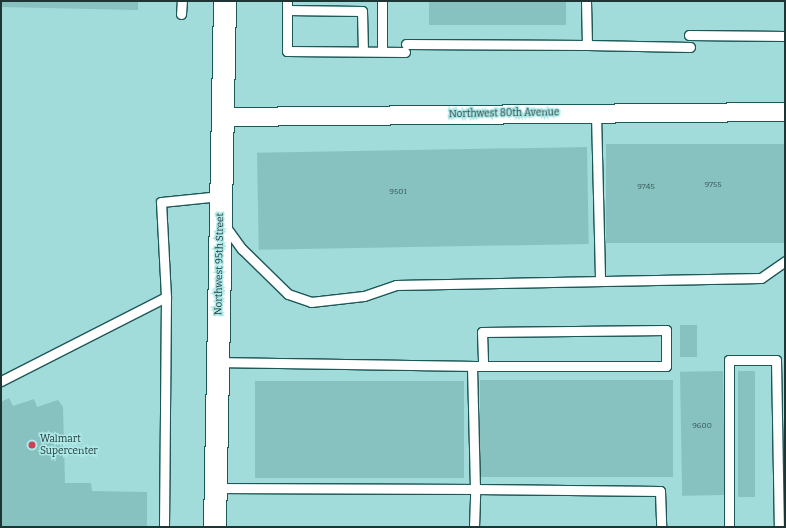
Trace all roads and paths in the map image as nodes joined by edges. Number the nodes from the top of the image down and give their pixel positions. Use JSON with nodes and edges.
{"nodes":[{"id":1,"x":182,"y":1,"type":"edge"},
{"id":2,"x":225,"y":1,"type":"edge"},
{"id":3,"x":382,"y":1,"type":"edge"},
{"id":4,"x":586,"y":1,"type":"edge"},
{"id":5,"x":287,"y":5,"type":"edge"},
{"id":6,"x":182,"y":14,"type":"dead end"},
{"id":7,"x":689,"y":35,"type":"dead end"},
{"id":8,"x":785,"y":36,"type":"edge"},
{"id":9,"x":587,"y":44,"type":"junction"},
{"id":10,"x":690,"y":47,"type":"dead end"},
{"id":11,"x":363,"y":51,"type":"junction"},
{"id":12,"x":382,"y":51,"type":"junction"},
{"id":13,"x":785,"y":112,"type":"edge"},
{"id":14,"x":596,"y":114,"type":"junction"},
{"id":15,"x":222,"y":117,"type":"junction"},
{"id":16,"x":221,"y":196,"type":"junction"},
{"id":17,"x":221,"y":220,"type":"junction"},
{"id":18,"x":785,"y":261,"type":"edge"},
{"id":19,"x":600,"y":281,"type":"junction"},
{"id":20,"x":166,"y":297,"type":"junction"},
{"id":21,"x":218,"y":362,"type":"junction"},
{"id":22,"x":482,"y":365,"type":"junction"},
{"id":23,"x":472,"y":366,"type":"junction"},
{"id":24,"x":1,"y":381,"type":"edge"},
{"id":25,"x":216,"y":488,"type":"junction"},
{"id":26,"x":475,"y":489,"type":"junction"},
{"id":27,"x":164,"y":527,"type":"edge"},
{"id":28,"x":215,"y":527,"type":"edge"},
{"id":29,"x":474,"y":527,"type":"edge"},
{"id":30,"x":661,"y":527,"type":"edge"},
{"id":31,"x":729,"y":527,"type":"edge"},
{"id":32,"x":779,"y":527,"type":"edge"}],
"edges":[{"from":1,"to":6,"type":"lane"},
{"from":2,"to":15,"type":"street","name":"Northwest 95th Street"},
{"from":3,"to":12,"type":"lane"},
{"from":4,"to":9,"type":"lane"},
{"from":5,"to":11,"type":"lane"},
{"from":5,"to":11,"type":"lane"},
{"from":7,"to":8,"type":"lane"},
{"from":9,"to":10,"type":"lane"},
{"from":9,"to":12,"type":"lane"},
{"from":11,"to":12,"type":"lane"},
{"from":13,"to":14,"type":"street","name":"Northwest 80th Avenue"},
{"from":14,"to":15,"type":"street","name":"Northwest 80th Avenue"},
{"from":14,"to":19,"type":"lane"},
{"from":15,"to":16,"type":"street","name":"Northwest 95th Street"},
{"from":16,"to":17,"type":"street","name":"Northwest 95th Street"},
{"from":16,"to":20,"type":"lane"},
{"from":17,"to":19,"type":"lane"},
{"from":17,"to":21,"type":"street","name":"Northwest 95th Street"},
{"from":18,"to":19,"type":"lane"},
{"from":20,"to":24,"type":"lane"},
{"from":20,"to":27,"type":"lane"},
{"from":21,"to":23,"type":"lane"},
{"from":21,"to":25,"type":"street","name":"Northwest 95th Street"},
{"from":22,"to":22,"type":"lane"},
{"from":22,"to":23,"type":"lane"},
{"from":23,"to":26,"type":"lane"},
{"from":25,"to":26,"type":"lane"},
{"from":25,"to":28,"type":"street","name":"Northwest 95th Street"},
{"from":26,"to":29,"type":"lane"},
{"from":26,"to":30,"type":"lane"},
{"from":31,"to":32,"type":"lane"}]}
